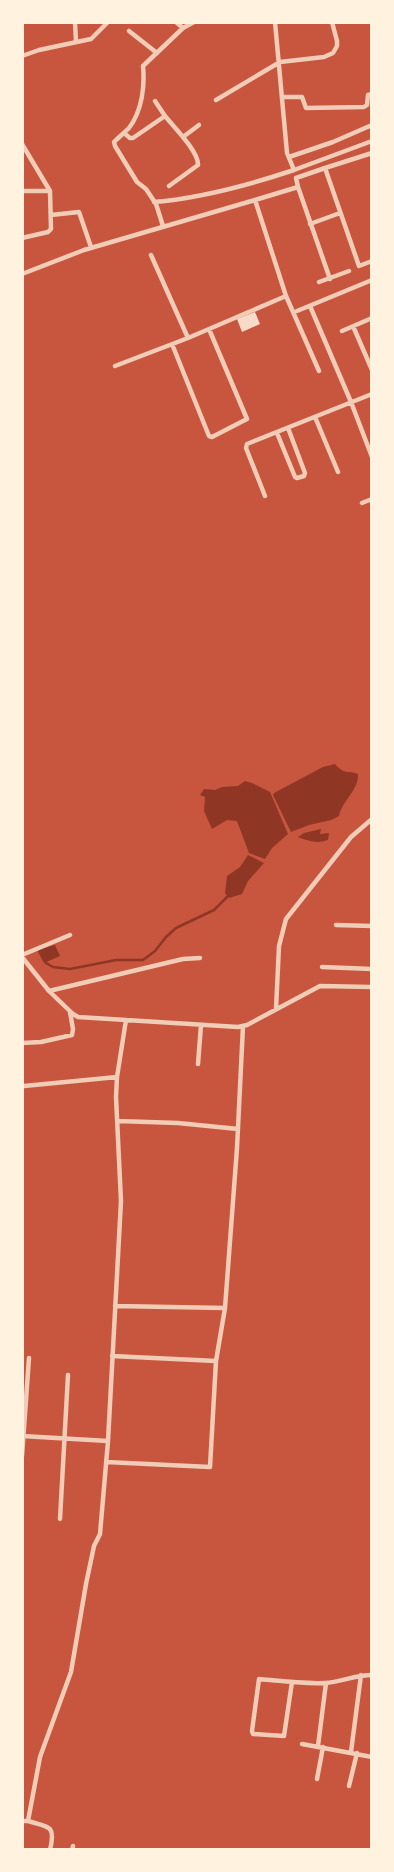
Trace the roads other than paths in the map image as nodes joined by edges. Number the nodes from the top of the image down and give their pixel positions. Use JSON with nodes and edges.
{"nodes":[{"id":1,"x":75,"y":22,"type":"edge"},
{"id":2,"x":108,"y":22,"type":"edge"},
{"id":3,"x":176,"y":22,"type":"edge"},
{"id":4,"x":194,"y":22,"type":"edge"},
{"id":5,"x":275,"y":22,"type":"edge"},
{"id":6,"x":332,"y":22,"type":"edge"},
{"id":7,"x":183,"y":28,"type":"junction"},
{"id":8,"x":129,"y":31,"type":"dead end"},
{"id":9,"x":76,"y":42,"type":"junction"},
{"id":10,"x":157,"y":53,"type":"junction"},
{"id":11,"x":22,"y":56,"type":"edge"},
{"id":12,"x":280,"y":62,"type":"junction"},
{"id":13,"x":372,"y":94,"type":"edge"},
{"id":14,"x":283,"y":98,"type":"junction"},
{"id":15,"x":216,"y":100,"type":"dead end"},
{"id":16,"x":154,"y":101,"type":"dead end"},
{"id":17,"x":165,"y":116,"type":"junction"},
{"id":18,"x":199,"y":125,"type":"dead end"},
{"id":19,"x":372,"y":125,"type":"edge"},
{"id":20,"x":124,"y":133,"type":"junction"},
{"id":21,"x":183,"y":137,"type":"junction"},
{"id":22,"x":372,"y":141,"type":"edge"},
{"id":23,"x":22,"y":144,"type":"edge"},
{"id":24,"x":372,"y":153,"type":"edge"},
{"id":25,"x":289,"y":157,"type":"junction"},
{"id":26,"x":325,"y":168,"type":"junction"},
{"id":27,"x":294,"y":170,"type":"junction"},
{"id":28,"x":169,"y":186,"type":"dead end"},
{"id":29,"x":298,"y":187,"type":"junction"},
{"id":30,"x":22,"y":191,"type":"edge"},
{"id":31,"x":50,"y":191,"type":"junction"},
{"id":32,"x":255,"y":200,"type":"junction"},
{"id":33,"x":154,"y":202,"type":"junction"},
{"id":34,"x":340,"y":213,"type":"junction"},
{"id":35,"x":50,"y":215,"type":"junction"},
{"id":36,"x":310,"y":224,"type":"junction"},
{"id":37,"x":162,"y":226,"type":"junction"},
{"id":38,"x":22,"y":238,"type":"edge"},
{"id":39,"x":91,"y":247,"type":"junction"},
{"id":40,"x":151,"y":255,"type":"dead end"},
{"id":41,"x":372,"y":261,"type":"edge"},
{"id":42,"x":349,"y":271,"type":"dead end"},
{"id":43,"x":22,"y":274,"type":"edge"},
{"id":44,"x":330,"y":278,"type":"junction"},
{"id":45,"x":372,"y":280,"type":"edge"},
{"id":46,"x":319,"y":282,"type":"dead end"},
{"id":47,"x":286,"y":296,"type":"junction"},
{"id":48,"x":310,"y":306,"type":"junction"},
{"id":49,"x":296,"y":311,"type":"dead end"},
{"id":50,"x":372,"y":318,"type":"edge"},
{"id":51,"x":353,"y":326,"type":"junction"},
{"id":52,"x":209,"y":329,"type":"junction"},
{"id":53,"x":342,"y":331,"type":"dead end"},
{"id":54,"x":188,"y":338,"type":"junction"},
{"id":55,"x":172,"y":344,"type":"junction"},
{"id":56,"x":369,"y":357,"type":"edge"},
{"id":57,"x":116,"y":366,"type":"dead end"},
{"id":58,"x":372,"y":370,"type":"edge"},
{"id":59,"x":318,"y":372,"type":"dead end"},
{"id":60,"x":372,"y":394,"type":"edge"},
{"id":61,"x":351,"y":402,"type":"junction"},
{"id":62,"x":315,"y":417,"type":"junction"},
{"id":63,"x":288,"y":428,"type":"junction"},
{"id":64,"x":277,"y":432,"type":"junction"},
{"id":65,"x":372,"y":457,"type":"edge"},
{"id":66,"x":338,"y":472,"type":"dead end"},
{"id":67,"x":265,"y":496,"type":"dead end"},
{"id":68,"x":372,"y":499,"type":"edge"},
{"id":69,"x":362,"y":503,"type":"dead end"},
{"id":70,"x":372,"y":819,"type":"edge"},
{"id":71,"x":336,"y":925,"type":"dead end"},
{"id":72,"x":372,"y":926,"type":"edge"},
{"id":73,"x":70,"y":935,"type":"dead end"},
{"id":74,"x":22,"y":956,"type":"edge"},
{"id":75,"x":200,"y":958,"type":"dead end"},
{"id":76,"x":322,"y":967,"type":"dead end"},
{"id":77,"x":372,"y":969,"type":"edge"},
{"id":78,"x":372,"y":987,"type":"edge"},
{"id":79,"x":49,"y":991,"type":"junction"},
{"id":80,"x":276,"y":1009,"type":"junction"},
{"id":81,"x":70,"y":1012,"type":"junction"},
{"id":82,"x":126,"y":1020,"type":"junction"},
{"id":83,"x":201,"y":1025,"type":"junction"},
{"id":84,"x":243,"y":1026,"type":"junction"},
{"id":85,"x":22,"y":1043,"type":"edge"},
{"id":86,"x":198,"y":1064,"type":"dead end"},
{"id":87,"x":117,"y":1078,"type":"junction"},
{"id":88,"x":24,"y":1086,"type":"edge"},
{"id":89,"x":118,"y":1121,"type":"junction"},
{"id":90,"x":238,"y":1129,"type":"junction"},
{"id":91,"x":116,"y":1306,"type":"junction"},
{"id":92,"x":225,"y":1308,"type":"junction"},
{"id":93,"x":112,"y":1356,"type":"junction"},
{"id":94,"x":29,"y":1358,"type":"dead end"},
{"id":95,"x":216,"y":1361,"type":"junction"},
{"id":96,"x":68,"y":1375,"type":"dead end"},
{"id":97,"x":24,"y":1401,"type":"edge"},
{"id":98,"x":23,"y":1436,"type":"edge"},
{"id":99,"x":64,"y":1440,"type":"junction"},
{"id":100,"x":108,"y":1441,"type":"junction"},
{"id":101,"x":22,"y":1456,"type":"edge"},
{"id":102,"x":106,"y":1462,"type":"junction"},
{"id":103,"x":60,"y":1519,"type":"dead end"},
{"id":104,"x":362,"y":1675,"type":"junction"},
{"id":105,"x":372,"y":1675,"type":"edge"},
{"id":106,"x":292,"y":1682,"type":"junction"},
{"id":107,"x":326,"y":1683,"type":"junction"},
{"id":108,"x":302,"y":1744,"type":"dead end"},
{"id":109,"x":320,"y":1747,"type":"junction"},
{"id":110,"x":354,"y":1753,"type":"junction"},
{"id":111,"x":372,"y":1757,"type":"edge"},
{"id":112,"x":317,"y":1779,"type":"dead end"},
{"id":113,"x":349,"y":1786,"type":"dead end"},
{"id":114,"x":25,"y":1821,"type":"edge"},
{"id":115,"x":50,"y":1850,"type":"edge"}],
"edges":[{"from":1,"to":9,"type":"street"},
{"from":2,"to":9,"type":"street"},
{"from":3,"to":7,"type":"street"},
{"from":4,"to":7,"type":"street"},
{"from":5,"to":12,"type":"street"},
{"from":6,"to":12,"type":"street"},
{"from":7,"to":10,"type":"street"},
{"from":8,"to":10,"type":"street"},
{"from":9,"to":11,"type":"street"},
{"from":10,"to":20,"type":"street"},
{"from":12,"to":14,"type":"street"},
{"from":12,"to":15,"type":"street"},
{"from":13,"to":14,"type":"street"},
{"from":14,"to":25,"type":"street"},
{"from":16,"to":17,"type":"street"},
{"from":17,"to":20,"type":"street"},
{"from":17,"to":21,"type":"street"},
{"from":18,"to":21,"type":"street"},
{"from":19,"to":25,"type":"street"},
{"from":20,"to":33,"type":"street"},
{"from":21,"to":28,"type":"street"},
{"from":22,"to":27,"type":"street"},
{"from":23,"to":31,"type":"street"},
{"from":24,"to":26,"type":"street"},
{"from":25,"to":27,"type":"street"},
{"from":26,"to":29,"type":"street"},
{"from":26,"to":34,"type":"street"},
{"from":27,"to":33,"type":"street"},
{"from":29,"to":32,"type":"street"},
{"from":29,"to":36,"type":"street"},
{"from":30,"to":31,"type":"street"},
{"from":31,"to":35,"type":"street"},
{"from":32,"to":37,"type":"street"},
{"from":32,"to":47,"type":"street"},
{"from":33,"to":37,"type":"street"},
{"from":34,"to":36,"type":"street"},
{"from":34,"to":41,"type":"street"},
{"from":35,"to":38,"type":"street"},
{"from":35,"to":39,"type":"street"},
{"from":36,"to":44,"type":"street"},
{"from":37,"to":39,"type":"street"},
{"from":39,"to":43,"type":"street"},
{"from":40,"to":54,"type":"street"},
{"from":42,"to":44,"type":"street"},
{"from":44,"to":46,"type":"street"},
{"from":45,"to":48,"type":"street"},
{"from":47,"to":52,"type":"street"},
{"from":47,"to":59,"type":"street"},
{"from":48,"to":49,"type":"street"},
{"from":48,"to":61,"type":"street"},
{"from":50,"to":51,"type":"street"},
{"from":51,"to":53,"type":"street"},
{"from":51,"to":56,"type":"street"},
{"from":52,"to":54,"type":"street"},
{"from":52,"to":55,"type":"street"},
{"from":54,"to":55,"type":"street"},
{"from":55,"to":57,"type":"street"},
{"from":56,"to":58,"type":"street"},
{"from":60,"to":61,"type":"street"},
{"from":61,"to":62,"type":"street"},
{"from":61,"to":65,"type":"street"},
{"from":62,"to":63,"type":"street"},
{"from":62,"to":66,"type":"street"},
{"from":63,"to":64,"type":"street"},
{"from":63,"to":64,"type":"street"},
{"from":64,"to":67,"type":"street"},
{"from":68,"to":69,"type":"street"},
{"from":70,"to":80,"type":"street"},
{"from":71,"to":72,"type":"street"},
{"from":73,"to":74,"type":"street"},
{"from":74,"to":79,"type":"street"},
{"from":75,"to":79,"type":"street"},
{"from":76,"to":77,"type":"street"},
{"from":78,"to":80,"type":"street"},
{"from":79,"to":81,"type":"street"},
{"from":80,"to":84,"type":"street"},
{"from":81,"to":82,"type":"street"},
{"from":81,"to":85,"type":"street"},
{"from":82,"to":83,"type":"street"},
{"from":82,"to":87,"type":"street"},
{"from":83,"to":84,"type":"street"},
{"from":83,"to":86,"type":"street"},
{"from":84,"to":90,"type":"street"},
{"from":87,"to":88,"type":"street"},
{"from":87,"to":89,"type":"street"},
{"from":89,"to":90,"type":"street"},
{"from":89,"to":91,"type":"street"},
{"from":90,"to":92,"type":"street"},
{"from":91,"to":92,"type":"street"},
{"from":91,"to":93,"type":"street"},
{"from":92,"to":95,"type":"street"},
{"from":93,"to":95,"type":"street"},
{"from":93,"to":100,"type":"street"},
{"from":94,"to":97,"type":"street"},
{"from":95,"to":102,"type":"street"},
{"from":96,"to":99,"type":"street"},
{"from":97,"to":98,"type":"street"},
{"from":98,"to":99,"type":"street"},
{"from":98,"to":101,"type":"street"},
{"from":99,"to":100,"type":"street"},
{"from":99,"to":103,"type":"street"},
{"from":100,"to":102,"type":"street"},
{"from":102,"to":114,"type":"street"},
{"from":104,"to":105,"type":"street"},
{"from":104,"to":107,"type":"street"},
{"from":104,"to":110,"type":"street"},
{"from":106,"to":106,"type":"street"},
{"from":106,"to":107,"type":"street"},
{"from":107,"to":109,"type":"street"},
{"from":108,"to":109,"type":"street"},
{"from":109,"to":110,"type":"street"},
{"from":109,"to":112,"type":"street"},
{"from":110,"to":111,"type":"street"},
{"from":110,"to":113,"type":"street"},
{"from":114,"to":115,"type":"street"}]}
